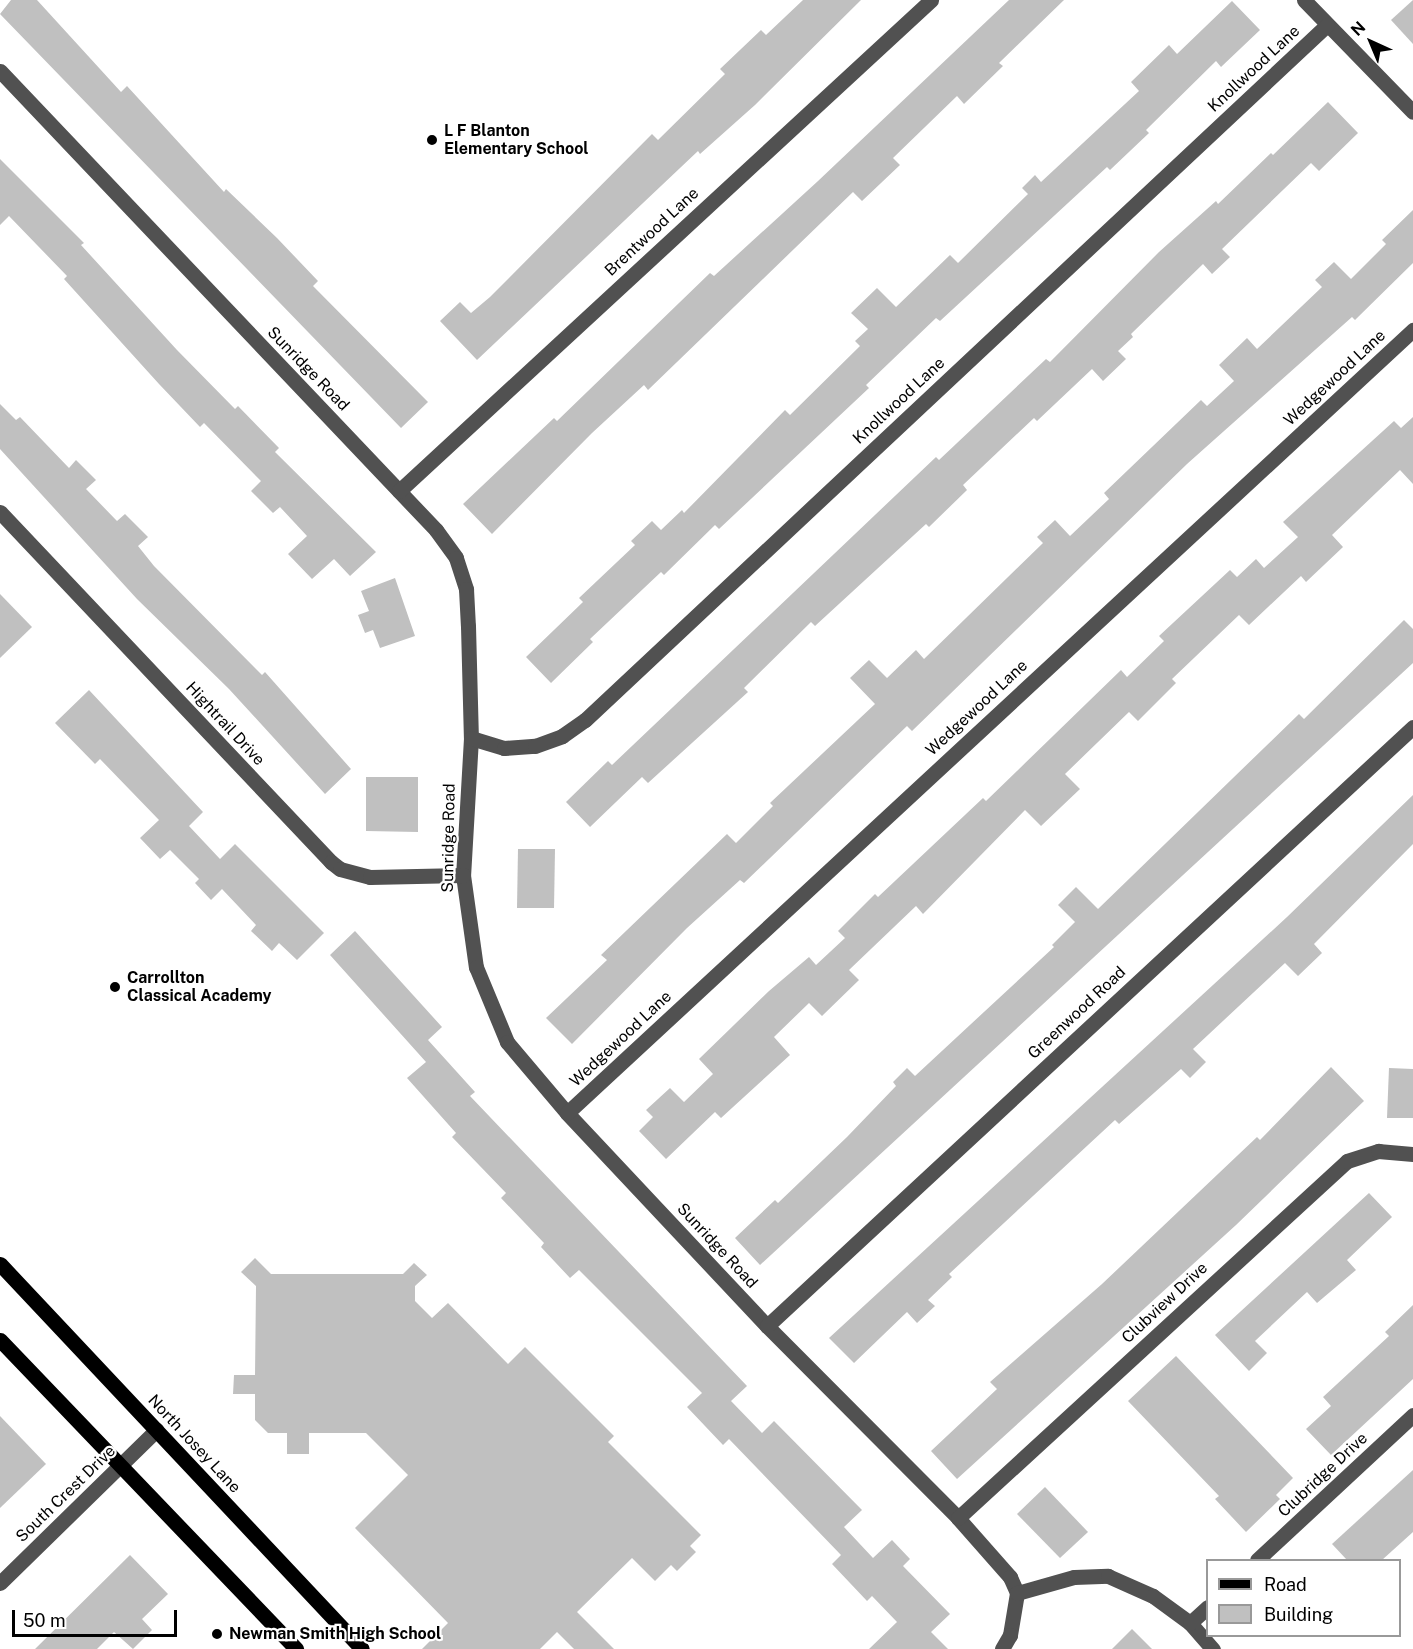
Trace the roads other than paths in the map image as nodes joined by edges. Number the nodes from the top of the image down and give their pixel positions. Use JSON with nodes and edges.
{"nodes":[{"id":1,"x":931,"y":0,"type":"edge"},
{"id":2,"x":1304,"y":0,"type":"edge"},
{"id":3,"x":1327,"y":25,"type":"junction"},
{"id":4,"x":0,"y":71,"type":"edge"},
{"id":5,"x":1413,"y":112,"type":"edge"},
{"id":6,"x":1413,"y":330,"type":"edge"},
{"id":7,"x":399,"y":491,"type":"junction"},
{"id":8,"x":0,"y":512,"type":"edge"},
{"id":9,"x":1413,"y":728,"type":"edge"},
{"id":10,"x":471,"y":738,"type":"junction"},
{"id":11,"x":463,"y":875,"type":"junction"},
{"id":12,"x":567,"y":1113,"type":"junction"},
{"id":13,"x":1413,"y":1154,"type":"edge"},
{"id":14,"x":0,"y":1264,"type":"edge"},
{"id":15,"x":767,"y":1326,"type":"junction"},
{"id":16,"x":0,"y":1340,"type":"edge"},
{"id":17,"x":1413,"y":1415,"type":"edge"},
{"id":18,"x":156,"y":1430,"type":"junction"},
{"id":19,"x":120,"y":1468,"type":"junction"},
{"id":20,"x":958,"y":1518,"type":"junction"},
{"id":21,"x":1258,"y":1559,"type":"edge"},
{"id":22,"x":0,"y":1583,"type":"edge"},
{"id":23,"x":1017,"y":1593,"type":"junction"},
{"id":24,"x":1206,"y":1609,"type":"edge"},
{"id":25,"x":1190,"y":1623,"type":"junction"},
{"id":26,"x":296,"y":1649,"type":"edge"},
{"id":27,"x":362,"y":1649,"type":"edge"},
{"id":28,"x":1002,"y":1649,"type":"edge"},
{"id":29,"x":1213,"y":1649,"type":"edge"}],
"edges":[{"from":1,"to":7,"type":"street","name":"Brentwood Lane"},
{"from":2,"to":3,"type":"street"},
{"from":3,"to":5,"type":"street"},
{"from":3,"to":10,"type":"street","name":"Knollwood Lane"},
{"from":4,"to":7,"type":"street","name":"Sunridge Road"},
{"from":6,"to":12,"type":"street","name":"Wedgewood Lane"},
{"from":7,"to":10,"type":"street","name":"Sunridge Road"},
{"from":8,"to":11,"type":"street","name":"Hightrail Drive"},
{"from":9,"to":15,"type":"street","name":"Greenwood Road"},
{"from":10,"to":11,"type":"street","name":"Sunridge Road"},
{"from":11,"to":12,"type":"street","name":"Sunridge Road"},
{"from":12,"to":15,"type":"street","name":"Sunridge Road"},
{"from":13,"to":20,"type":"street","name":"Clubview Drive"},
{"from":14,"to":18,"type":"main road","name":"North Josey Lane"},
{"from":15,"to":20,"type":"street","name":"Sunridge Road"},
{"from":16,"to":19,"type":"main road"},
{"from":17,"to":21,"type":"street","name":"Clubridge Drive"},
{"from":18,"to":19,"type":"street","name":"South Crest Drive"},
{"from":18,"to":27,"type":"main road","name":"North Josey Lane"},
{"from":19,"to":22,"type":"street","name":"South Crest Drive"},
{"from":19,"to":26,"type":"main road"},
{"from":20,"to":23,"type":"street","name":"Sunridge Road"},
{"from":23,"to":25,"type":"street"},
{"from":23,"to":28,"type":"street"},
{"from":24,"to":25,"type":"street"},
{"from":25,"to":29,"type":"street"}]}
